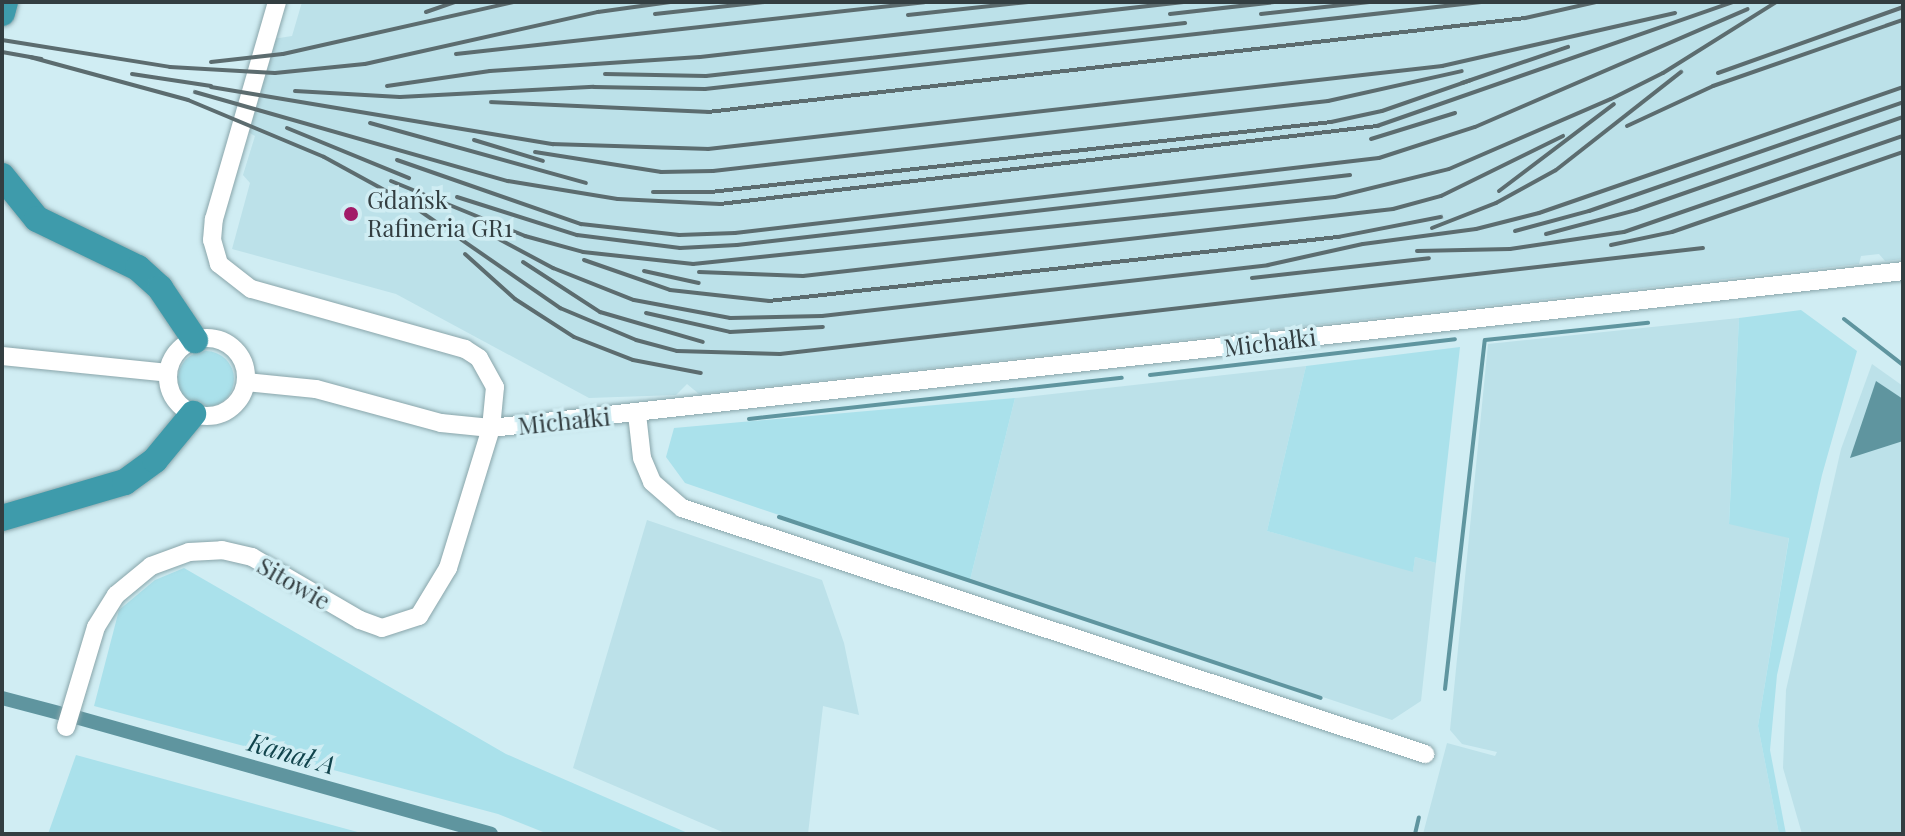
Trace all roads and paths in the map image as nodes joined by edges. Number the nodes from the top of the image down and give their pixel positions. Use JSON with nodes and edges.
{"nodes":[{"id":1,"x":5,"y":2,"type":"edge"},
{"id":2,"x":277,"y":2,"type":"edge"},
{"id":3,"x":2,"y":13,"type":"edge"},
{"id":4,"x":2,"y":176,"type":"edge"},
{"id":5,"x":1903,"y":271,"type":"edge"},
{"id":6,"x":195,"y":340,"type":"junction"},
{"id":7,"x":2,"y":356,"type":"edge"},
{"id":8,"x":168,"y":373,"type":"junction"},
{"id":9,"x":246,"y":382,"type":"junction"},
{"id":10,"x":193,"y":414,"type":"junction"},
{"id":11,"x":637,"y":414,"type":"junction"},
{"id":12,"x":491,"y":428,"type":"junction"},
{"id":13,"x":2,"y":518,"type":"edge"},
{"id":14,"x":66,"y":727,"type":"dead end"},
{"id":15,"x":1425,"y":754,"type":"dead end"}],
"edges":[{"from":1,"to":3,"type":"highway"},
{"from":2,"to":12,"type":"street","name":"Sitowie"},
{"from":4,"to":6,"type":"highway"},
{"from":5,"to":11,"type":"street","name":"Michałki"},
{"from":6,"to":8,"type":"street"},
{"from":6,"to":9,"type":"street"},
{"from":7,"to":8,"type":"street"},
{"from":8,"to":10,"type":"street"},
{"from":9,"to":10,"type":"street"},
{"from":9,"to":12,"type":"street"},
{"from":10,"to":13,"type":"highway"},
{"from":11,"to":12,"type":"street","name":"Michałki"},
{"from":11,"to":15,"type":"street","name":"Michałki"},
{"from":12,"to":14,"type":"street","name":"Sitowie"}]}
